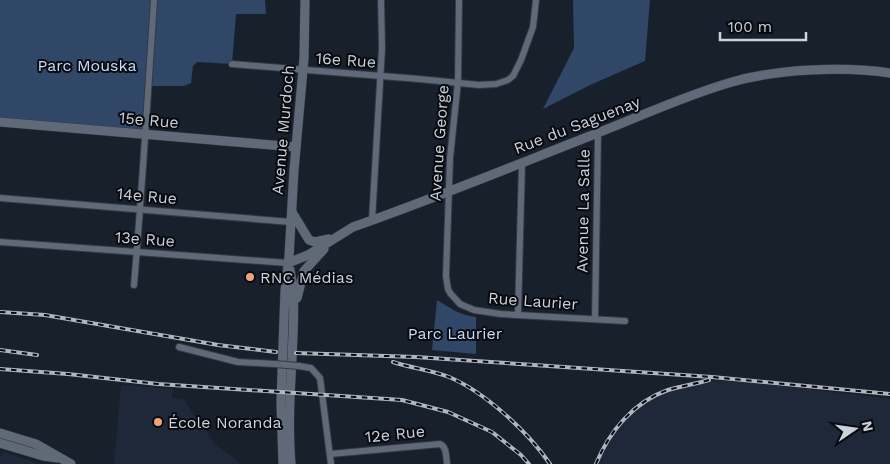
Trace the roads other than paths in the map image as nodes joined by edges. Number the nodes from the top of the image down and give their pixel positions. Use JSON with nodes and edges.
{"nodes":[{"id":1,"x":154,"y":0,"type":"edge"},
{"id":2,"x":305,"y":0,"type":"edge"},
{"id":3,"x":381,"y":0,"type":"edge"},
{"id":4,"x":459,"y":0,"type":"edge"},
{"id":5,"x":536,"y":0,"type":"edge"},
{"id":6,"x":232,"y":64,"type":"dead end"},
{"id":7,"x":302,"y":70,"type":"junction"},
{"id":8,"x":890,"y":73,"type":"edge"},
{"id":9,"x":380,"y":76,"type":"junction"},
{"id":10,"x":458,"y":82,"type":"junction"},
{"id":11,"x":0,"y":122,"type":"edge"},
{"id":12,"x":598,"y":133,"type":"junction"},
{"id":13,"x":147,"y":135,"type":"junction"},
{"id":14,"x":296,"y":147,"type":"junction"},
{"id":15,"x":522,"y":162,"type":"junction"},
{"id":16,"x":449,"y":191,"type":"junction"},
{"id":17,"x":0,"y":198,"type":"edge"},
{"id":18,"x":140,"y":209,"type":"junction"},
{"id":19,"x":292,"y":217,"type":"junction"},
{"id":20,"x":372,"y":220,"type":"junction"},
{"id":21,"x":341,"y":234,"type":"junction"},
{"id":22,"x":0,"y":242,"type":"edge"},
{"id":23,"x":137,"y":252,"type":"junction"},
{"id":24,"x":288,"y":263,"type":"junction"},
{"id":25,"x":134,"y":285,"type":"dead end"},
{"id":26,"x":448,"y":289,"type":"joint"},
{"id":27,"x":518,"y":314,"type":"junction"},
{"id":28,"x":294,"y":315,"type":"junction"},
{"id":29,"x":595,"y":319,"type":"junction"},
{"id":30,"x":625,"y":321,"type":"dead end"},
{"id":31,"x":180,"y":347,"type":"dead end"},
{"id":32,"x":0,"y":433,"type":"edge"},
{"id":33,"x":0,"y":443,"type":"edge"},
{"id":34,"x":330,"y":454,"type":"junction"},
{"id":35,"x":60,"y":458,"type":"junction"},
{"id":36,"x":71,"y":464,"type":"edge"},
{"id":37,"x":283,"y":464,"type":"edge"},
{"id":38,"x":292,"y":464,"type":"edge"},
{"id":39,"x":331,"y":464,"type":"edge"},
{"id":40,"x":447,"y":464,"type":"edge"}],
"edges":[{"from":1,"to":13,"type":"street"},
{"from":2,"to":7,"type":"main road","name":"Avenue Murdoch"},
{"from":3,"to":9,"type":"street"},
{"from":4,"to":10,"type":"street","name":"Avenue George"},
{"from":5,"to":10,"type":"street","name":"16e Rue"},
{"from":6,"to":7,"type":"street","name":"16e Rue"},
{"from":7,"to":9,"type":"street","name":"16e Rue"},
{"from":7,"to":14,"type":"main road","name":"Avenue Murdoch"},
{"from":8,"to":12,"type":"main road","name":"Rue du Saguenay"},
{"from":9,"to":10,"type":"street","name":"16e Rue"},
{"from":9,"to":20,"type":"street"},
{"from":10,"to":16,"type":"street","name":"Avenue George"},
{"from":11,"to":13,"type":"main road","name":"15e Rue"},
{"from":12,"to":15,"type":"main road","name":"Rue du Saguenay"},
{"from":12,"to":29,"type":"street","name":"Avenue La Salle"},
{"from":13,"to":14,"type":"main road","name":"15e Rue"},
{"from":13,"to":18,"type":"street"},
{"from":14,"to":19,"type":"main road","name":"Avenue Murdoch"},
{"from":15,"to":16,"type":"main road","name":"Rue du Saguenay"},
{"from":15,"to":27,"type":"street"},
{"from":16,"to":20,"type":"main road","name":"Rue du Saguenay"},
{"from":16,"to":26,"type":"street","name":"Avenue George"},
{"from":17,"to":18,"type":"street","name":"14e Rue"},
{"from":18,"to":19,"type":"street","name":"14e Rue"},
{"from":18,"to":23,"type":"street"},
{"from":19,"to":21,"type":"main road"},
{"from":19,"to":24,"type":"main road","name":"Avenue Murdoch"},
{"from":20,"to":21,"type":"main road","name":"Rue du Saguenay"},
{"from":21,"to":24,"type":"main road","name":"Rue du Saguenay"},
{"from":21,"to":28,"type":"main road"},
{"from":22,"to":23,"type":"street","name":"13e Rue"},
{"from":23,"to":24,"type":"street","name":"13e Rue"},
{"from":23,"to":25,"type":"street"},
{"from":24,"to":28,"type":"main road","name":"Avenue Murdoch"},
{"from":24,"to":37,"type":"main road","name":"Avenue Murdoch"},
{"from":26,"to":27,"type":"street","name":"Rue Laurier"},
{"from":27,"to":29,"type":"street","name":"Rue Laurier"},
{"from":28,"to":38,"type":"main road","name":"Avenue Murdoch"},
{"from":29,"to":30,"type":"street","name":"Rue Laurier"},
{"from":31,"to":34,"type":"street","bridge":true},
{"from":32,"to":35,"type":"main road"},
{"from":33,"to":35,"type":"main road"},
{"from":34,"to":39,"type":"street"},
{"from":34,"to":40,"type":"street","name":"12e Rue"},
{"from":35,"to":36,"type":"main road"}]}
